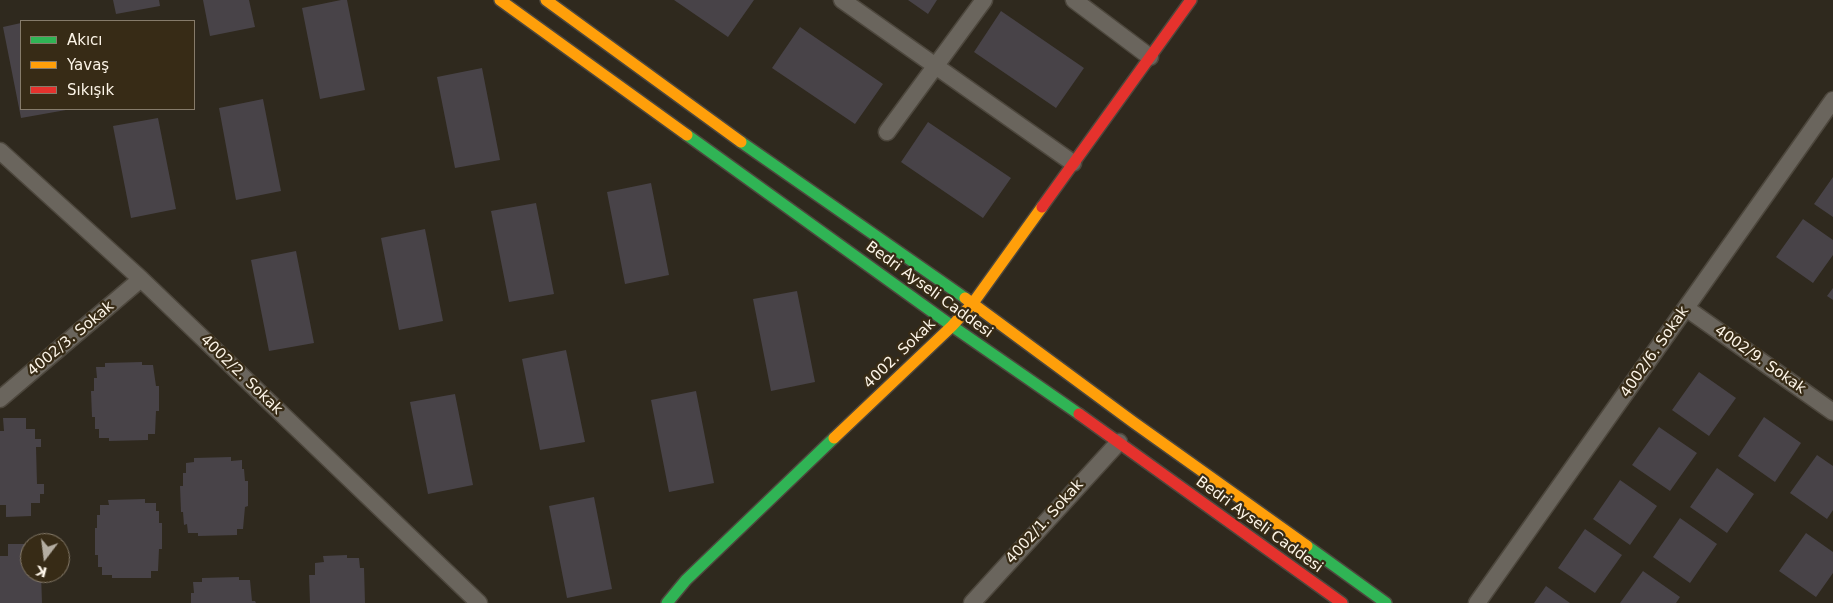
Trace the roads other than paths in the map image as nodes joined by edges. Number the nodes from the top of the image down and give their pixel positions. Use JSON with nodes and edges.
{"nodes":[{"id":1,"x":500,"y":0,"type":"edge"},
{"id":2,"x":546,"y":0,"type":"edge"},
{"id":3,"x":842,"y":0,"type":"edge"},
{"id":4,"x":984,"y":0,"type":"edge"},
{"id":5,"x":1074,"y":0,"type":"edge"},
{"id":6,"x":1191,"y":0,"type":"edge"},
{"id":7,"x":1150,"y":57,"type":"junction"},
{"id":8,"x":935,"y":66,"type":"junction"},
{"id":9,"x":1833,"y":100,"type":"edge"},
{"id":10,"x":887,"y":132,"type":"dead end"},
{"id":11,"x":0,"y":150,"type":"edge"},
{"id":12,"x":1073,"y":163,"type":"junction"},
{"id":13,"x":142,"y":279,"type":"junction"},
{"id":14,"x":973,"y":303,"type":"junction"},
{"id":15,"x":1686,"y":308,"type":"junction"},
{"id":16,"x":952,"y":326,"type":"junction"},
{"id":17,"x":0,"y":399,"type":"edge"},
{"id":18,"x":1833,"y":412,"type":"edge"},
{"id":19,"x":1119,"y":442,"type":"junction"},
{"id":20,"x":479,"y":603,"type":"edge"},
{"id":21,"x":667,"y":603,"type":"edge"},
{"id":22,"x":972,"y":603,"type":"edge"},
{"id":23,"x":1342,"y":603,"type":"edge"},
{"id":24,"x":1386,"y":603,"type":"edge"},
{"id":25,"x":1477,"y":603,"type":"edge"}],
"edges":[{"from":1,"to":16,"type":"main road","name":"Bedri Ayseli Caddesi"},
{"from":2,"to":14,"type":"main road","name":"Bedri Ayseli Caddesi"},
{"from":3,"to":8,"type":"street"},
{"from":4,"to":8,"type":"street"},
{"from":5,"to":7,"type":"street"},
{"from":6,"to":7,"type":"main road","name":"4002. Sokak"},
{"from":7,"to":12,"type":"main road","name":"4002. Sokak"},
{"from":8,"to":10,"type":"street"},
{"from":8,"to":12,"type":"street"},
{"from":9,"to":15,"type":"street","name":"4002/6. Sokak"},
{"from":11,"to":13,"type":"street","name":"4002/2. Sokak"},
{"from":12,"to":14,"type":"main road","name":"4002. Sokak"},
{"from":13,"to":17,"type":"street","name":"4002/3. Sokak"},
{"from":13,"to":20,"type":"street","name":"4002/2. Sokak"},
{"from":14,"to":16,"type":"main road","name":"4002. Sokak"},
{"from":14,"to":24,"type":"main road","name":"Bedri Ayseli Caddesi"},
{"from":15,"to":18,"type":"street","name":"4002/9. Sokak"},
{"from":15,"to":25,"type":"street","name":"4002/6. Sokak"},
{"from":16,"to":19,"type":"main road","name":"Bedri Ayseli Caddesi"},
{"from":16,"to":21,"type":"main road","name":"4002. Sokak"},
{"from":19,"to":22,"type":"street","name":"4002/1. Sokak"},
{"from":19,"to":23,"type":"main road","name":"Bedri Ayseli Caddesi"}]}
